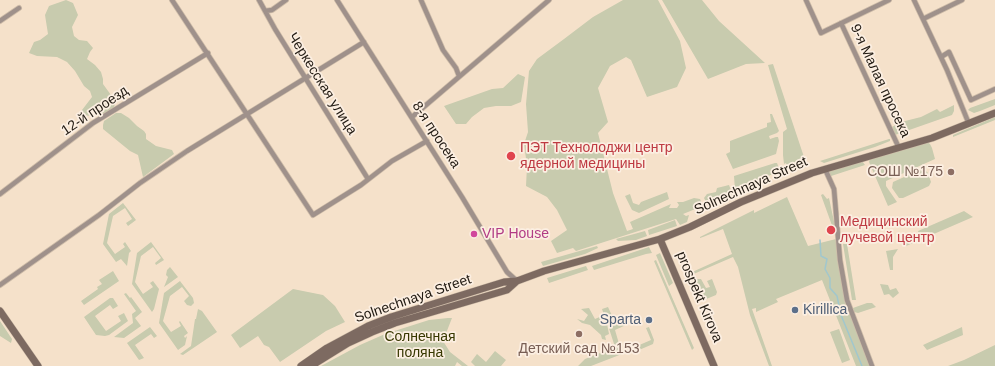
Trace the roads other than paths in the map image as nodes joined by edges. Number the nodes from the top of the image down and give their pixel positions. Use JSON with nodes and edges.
{"nodes":[{"id":1,"x":172,"y":0,"type":"edge"},
{"id":2,"x":259,"y":0,"type":"edge"},
{"id":3,"x":286,"y":0,"type":"edge"},
{"id":4,"x":337,"y":0,"type":"edge"},
{"id":5,"x":421,"y":0,"type":"edge"},
{"id":6,"x":549,"y":0,"type":"edge"},
{"id":7,"x":806,"y":0,"type":"edge"},
{"id":8,"x":889,"y":0,"type":"edge"},
{"id":9,"x":914,"y":0,"type":"edge"},
{"id":10,"x":962,"y":0,"type":"edge"},
{"id":11,"x":19,"y":8,"type":"dead end"},
{"id":12,"x":265,"y":11,"type":"junction"},
{"id":13,"x":923,"y":19,"type":"junction"},
{"id":14,"x":0,"y":21,"type":"edge"},
{"id":15,"x":841,"y":23,"type":"junction"},
{"id":16,"x":364,"y":42,"type":"junction"},
{"id":17,"x":208,"y":53,"type":"junction"},
{"id":18,"x":941,"y":56,"type":"junction"},
{"id":19,"x":459,"y":76,"type":"junction"},
{"id":20,"x":305,"y":79,"type":"junction"},
{"id":21,"x":962,"y":80,"type":"junction"},
{"id":22,"x":953,"y":85,"type":"junction"},
{"id":23,"x":995,"y":90,"type":"edge"},
{"id":24,"x":246,"y":113,"type":"junction"},
{"id":25,"x":995,"y":113,"type":"edge"},
{"id":26,"x":412,"y":117,"type":"junction"},
{"id":27,"x":969,"y":124,"type":"junction"},
{"id":28,"x":427,"y":141,"type":"junction"},
{"id":29,"x":899,"y":148,"type":"junction"},
{"id":30,"x":825,"y":169,"type":"junction"},
{"id":31,"x":368,"y":179,"type":"junction"},
{"id":32,"x":0,"y":194,"type":"edge"},
{"id":33,"x":660,"y":239,"type":"junction"},
{"id":34,"x":517,"y":281,"type":"junction"},
{"id":35,"x":0,"y":284,"type":"edge"},
{"id":36,"x":0,"y":311,"type":"edge"},
{"id":37,"x":38,"y":366,"type":"edge"},
{"id":38,"x":301,"y":366,"type":"edge"},
{"id":39,"x":311,"y":366,"type":"edge"},
{"id":40,"x":714,"y":366,"type":"edge"},
{"id":41,"x":872,"y":366,"type":"edge"}],
"edges":[{"from":1,"to":17,"type":"street"},
{"from":2,"to":12,"type":"street","name":"Черкесская улица"},
{"from":3,"to":12,"type":"street"},
{"from":4,"to":16,"type":"street","name":"8-я просека"},
{"from":5,"to":19,"type":"street"},
{"from":6,"to":19,"type":"street"},
{"from":7,"to":15,"type":"street"},
{"from":8,"to":15,"type":"street"},
{"from":9,"to":13,"type":"street"},
{"from":10,"to":13,"type":"street"},
{"from":11,"to":14,"type":"street"},
{"from":12,"to":20,"type":"street","name":"Черкесская улица"},
{"from":13,"to":18,"type":"street"},
{"from":15,"to":29,"type":"street","name":"9-я Малая просека"},
{"from":16,"to":20,"type":"street"},
{"from":16,"to":26,"type":"street","name":"8-я просека"},
{"from":17,"to":24,"type":"street"},
{"from":17,"to":32,"type":"street","name":"12-й проезд"},
{"from":18,"to":21,"type":"street"},
{"from":18,"to":22,"type":"street"},
{"from":19,"to":26,"type":"street"},
{"from":20,"to":24,"type":"street"},
{"from":20,"to":31,"type":"street","name":"Черкесская улица"},
{"from":21,"to":22,"type":"street"},
{"from":21,"to":23,"type":"street"},
{"from":22,"to":27,"type":"street"},
{"from":24,"to":31,"type":"street"},
{"from":24,"to":35,"type":"street"},
{"from":25,"to":27,"type":"main road","name":"Solnechnaya Street"},
{"from":26,"to":28,"type":"street","name":"8-я просека"},
{"from":27,"to":29,"type":"main road","name":"Solnechnaya Street"},
{"from":28,"to":31,"type":"street"},
{"from":28,"to":34,"type":"street","name":"8-я просека"},
{"from":29,"to":30,"type":"main road","name":"Solnechnaya Street"},
{"from":30,"to":33,"type":"main road","name":"Solnechnaya Street"},
{"from":30,"to":41,"type":"street"},
{"from":33,"to":34,"type":"main road","name":"Solnechnaya Street"},
{"from":33,"to":40,"type":"main road","name":"prospekt Kirova"},
{"from":34,"to":38,"type":"main road","name":"Solnechnaya Street"},
{"from":34,"to":39,"type":"main road","name":"Solnechnaya Street"},
{"from":36,"to":37,"type":"main road"}]}
